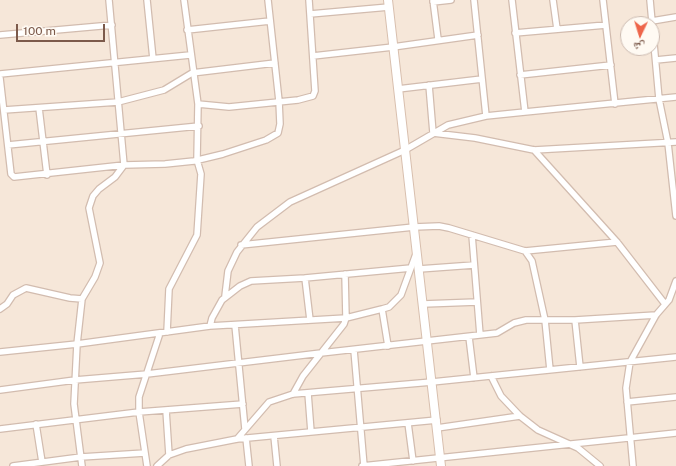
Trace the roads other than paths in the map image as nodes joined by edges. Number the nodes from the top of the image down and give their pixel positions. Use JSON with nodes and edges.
{"nodes":[{"id":1,"x":109,"y":0,"type":"edge"},
{"id":2,"x":148,"y":0,"type":"edge"},
{"id":3,"x":184,"y":0,"type":"edge"},
{"id":4,"x":268,"y":0,"type":"edge"},
{"id":5,"x":309,"y":0,"type":"edge"},
{"id":6,"x":452,"y":0,"type":"edge"},
{"id":7,"x":474,"y":0,"type":"edge"},
{"id":8,"x":512,"y":0,"type":"edge"},
{"id":9,"x":553,"y":0,"type":"edge"},
{"id":10,"x":603,"y":0,"type":"edge"},
{"id":11,"x":650,"y":0,"type":"edge"},
{"id":12,"x":433,"y":1,"type":"edge"},
{"id":13,"x":389,"y":4,"type":"edge"},
{"id":14,"x":310,"y":14,"type":"junction"},
{"id":15,"x":652,"y":16,"type":"edge"},
{"id":16,"x":676,"y":17,"type":"edge"},
{"id":17,"x":660,"y":20,"type":"edge"},
{"id":18,"x":270,"y":21,"type":"junction"},
{"id":19,"x":112,"y":25,"type":"junction"},
{"id":20,"x":606,"y":25,"type":"junction"},
{"id":21,"x":557,"y":29,"type":"junction"},
{"id":22,"x":187,"y":30,"type":"junction"},
{"id":23,"x":515,"y":33,"type":"junction"},
{"id":24,"x":0,"y":35,"type":"edge"},
{"id":25,"x":478,"y":35,"type":"junction"},
{"id":26,"x":438,"y":39,"type":"junction"},
{"id":27,"x":393,"y":47,"type":"junction"},
{"id":28,"x":190,"y":55,"type":"junction"},
{"id":29,"x":313,"y":56,"type":"junction"},
{"id":30,"x":656,"y":56,"type":"edge"},
{"id":31,"x":676,"y":58,"type":"edge"},
{"id":32,"x":153,"y":59,"type":"junction"},
{"id":33,"x":656,"y":60,"type":"junction"},
{"id":34,"x":116,"y":63,"type":"junction"},
{"id":35,"x":275,"y":63,"type":"junction"},
{"id":36,"x":611,"y":65,"type":"junction"},
{"id":37,"x":192,"y":73,"type":"junction"},
{"id":38,"x":0,"y":74,"type":"edge"},
{"id":39,"x":520,"y":75,"type":"junction"},
{"id":40,"x":0,"y":78,"type":"edge"},
{"id":41,"x":482,"y":79,"type":"junction"},
{"id":42,"x":428,"y":84,"type":"junction"},
{"id":43,"x":398,"y":89,"type":"junction"},
{"id":44,"x":676,"y":97,"type":"edge"},
{"id":45,"x":659,"y":99,"type":"junction"},
{"id":46,"x":279,"y":101,"type":"junction"},
{"id":47,"x":118,"y":102,"type":"junction"},
{"id":48,"x":198,"y":104,"type":"junction"},
{"id":49,"x":615,"y":104,"type":"junction"},
{"id":50,"x":40,"y":108,"type":"junction"},
{"id":51,"x":4,"y":110,"type":"junction"},
{"id":52,"x":525,"y":112,"type":"junction"},
{"id":53,"x":486,"y":116,"type":"junction"},
{"id":54,"x":199,"y":126,"type":"junction"},
{"id":55,"x":433,"y":133,"type":"junction"},
{"id":56,"x":120,"y":134,"type":"junction"},
{"id":57,"x":43,"y":142,"type":"junction"},
{"id":58,"x":676,"y":142,"type":"edge"},
{"id":59,"x":668,"y":143,"type":"junction"},
{"id":60,"x":8,"y":145,"type":"junction"},
{"id":61,"x":405,"y":150,"type":"junction"},
{"id":62,"x":534,"y":150,"type":"junction"},
{"id":63,"x":197,"y":160,"type":"junction"},
{"id":64,"x":124,"y":165,"type":"junction"},
{"id":65,"x":47,"y":175,"type":"junction"},
{"id":66,"x":675,"y":183,"type":"edge"},
{"id":67,"x":676,"y":216,"type":"edge"},
{"id":68,"x":414,"y":227,"type":"junction"},
{"id":69,"x":472,"y":235,"type":"junction"},
{"id":70,"x":616,"y":242,"type":"junction"},
{"id":71,"x":241,"y":245,"type":"junction"},
{"id":72,"x":525,"y":251,"type":"junction"},
{"id":73,"x":474,"y":265,"type":"junction"},
{"id":74,"x":415,"y":269,"type":"junction"},
{"id":75,"x":345,"y":274,"type":"junction"},
{"id":76,"x":305,"y":278,"type":"junction"},
{"id":77,"x":676,"y":281,"type":"edge"},
{"id":78,"x":225,"y":296,"type":"junction"},
{"id":79,"x":82,"y":299,"type":"junction"},
{"id":80,"x":477,"y":302,"type":"junction"},
{"id":81,"x":423,"y":304,"type":"junction"},
{"id":82,"x":665,"y":304,"type":"junction"},
{"id":83,"x":0,"y":309,"type":"edge"},
{"id":84,"x":382,"y":309,"type":"junction"},
{"id":85,"x":656,"y":315,"type":"junction"},
{"id":86,"x":346,"y":318,"type":"junction"},
{"id":87,"x":310,"y":320,"type":"junction"},
{"id":88,"x":545,"y":320,"type":"junction"},
{"id":89,"x":575,"y":320,"type":"junction"},
{"id":90,"x":235,"y":325,"type":"junction"},
{"id":91,"x":210,"y":326,"type":"junction"},
{"id":92,"x":167,"y":332,"type":"junction"},
{"id":93,"x":160,"y":333,"type":"junction"},
{"id":94,"x":480,"y":335,"type":"junction"},
{"id":95,"x":469,"y":337,"type":"junction"},
{"id":96,"x":428,"y":342,"type":"junction"},
{"id":97,"x":76,"y":344,"type":"junction"},
{"id":98,"x":388,"y":346,"type":"junction"},
{"id":99,"x":354,"y":350,"type":"junction"},
{"id":100,"x":0,"y":352,"type":"edge"},
{"id":101,"x":321,"y":353,"type":"junction"},
{"id":102,"x":676,"y":356,"type":"edge"},
{"id":103,"x":630,"y":362,"type":"junction"},
{"id":104,"x":239,"y":363,"type":"junction"},
{"id":105,"x":580,"y":367,"type":"junction"},
{"id":106,"x":550,"y":370,"type":"junction"},
{"id":107,"x":147,"y":374,"type":"junction"},
{"id":108,"x":490,"y":376,"type":"junction"},
{"id":109,"x":474,"y":378,"type":"junction"},
{"id":110,"x":75,"y":380,"type":"junction"},
{"id":111,"x":432,"y":382,"type":"junction"},
{"id":112,"x":356,"y":388,"type":"junction"},
{"id":113,"x":0,"y":390,"type":"edge"},
{"id":114,"x":308,"y":393,"type":"junction"},
{"id":115,"x":293,"y":394,"type":"junction"},
{"id":116,"x":676,"y":397,"type":"edge"},
{"id":117,"x":627,"y":402,"type":"junction"},
{"id":118,"x":243,"y":404,"type":"junction"},
{"id":119,"x":166,"y":410,"type":"junction"},
{"id":120,"x":139,"y":412,"type":"junction"},
{"id":121,"x":520,"y":416,"type":"junction"},
{"id":122,"x":76,"y":419,"type":"junction"},
{"id":123,"x":36,"y":424,"type":"junction"},
{"id":124,"x":408,"y":424,"type":"junction"},
{"id":125,"x":437,"y":424,"type":"junction"},
{"id":126,"x":360,"y":427,"type":"junction"},
{"id":127,"x":0,"y":429,"type":"edge"},
{"id":128,"x":245,"y":429,"type":"junction"},
{"id":129,"x":311,"y":432,"type":"junction"},
{"id":130,"x":676,"y":433,"type":"edge"},
{"id":131,"x":274,"y":436,"type":"junction"},
{"id":132,"x":246,"y":438,"type":"junction"},
{"id":133,"x":631,"y":438,"type":"junction"},
{"id":134,"x":237,"y":439,"type":"junction"},
{"id":135,"x":570,"y":444,"type":"junction"},
{"id":136,"x":145,"y":453,"type":"junction"},
{"id":137,"x":169,"y":456,"type":"junction"},
{"id":138,"x":81,"y":457,"type":"junction"},
{"id":139,"x":413,"y":461,"type":"junction"},
{"id":140,"x":42,"y":462,"type":"junction"},
{"id":141,"x":441,"y":462,"type":"edge"},
{"id":142,"x":13,"y":466,"type":"edge"},
{"id":143,"x":82,"y":466,"type":"edge"},
{"id":144,"x":147,"y":466,"type":"edge"},
{"id":145,"x":157,"y":466,"type":"edge"},
{"id":146,"x":249,"y":466,"type":"edge"},
{"id":147,"x":277,"y":466,"type":"edge"},
{"id":148,"x":363,"y":466,"type":"edge"},
{"id":149,"x":600,"y":466,"type":"edge"},
{"id":150,"x":633,"y":466,"type":"edge"}],
"edges":[{"from":1,"to":19,"type":"street"},
{"from":2,"to":32,"type":"street"},
{"from":3,"to":22,"type":"street"},
{"from":4,"to":18,"type":"street"},
{"from":5,"to":14,"type":"street"},
{"from":6,"to":12,"type":"street"},
{"from":7,"to":25,"type":"street"},
{"from":8,"to":23,"type":"street"},
{"from":9,"to":21,"type":"street"},
{"from":10,"to":20,"type":"street"},
{"from":11,"to":15,"type":"street"},
{"from":12,"to":26,"type":"street"},
{"from":13,"to":14,"type":"street"},
{"from":13,"to":27,"type":"street"},
{"from":14,"to":29,"type":"street"},
{"from":16,"to":17,"type":"street"},
{"from":18,"to":22,"type":"street"},
{"from":18,"to":35,"type":"street"},
{"from":19,"to":24,"type":"street"},
{"from":19,"to":34,"type":"street"},
{"from":20,"to":21,"type":"street"},
{"from":20,"to":36,"type":"street"},
{"from":21,"to":23,"type":"street"},
{"from":22,"to":28,"type":"street"},
{"from":23,"to":39,"type":"street"},
{"from":25,"to":26,"type":"street"},
{"from":25,"to":41,"type":"street"},
{"from":26,"to":27,"type":"street"},
{"from":27,"to":29,"type":"street"},
{"from":27,"to":43,"type":"street"},
{"from":28,"to":32,"type":"street"},
{"from":28,"to":37,"type":"street"},
{"from":29,"to":46,"type":"street"},
{"from":30,"to":33,"type":"street"},
{"from":31,"to":33,"type":"street"},
{"from":32,"to":34,"type":"street"},
{"from":33,"to":45,"type":"street"},
{"from":34,"to":38,"type":"street"},
{"from":34,"to":47,"type":"street"},
{"from":35,"to":37,"type":"street"},
{"from":35,"to":46,"type":"street"},
{"from":36,"to":39,"type":"street"},
{"from":36,"to":49,"type":"street"},
{"from":37,"to":47,"type":"street"},
{"from":37,"to":48,"type":"street"},
{"from":39,"to":52,"type":"street"},
{"from":40,"to":51,"type":"street"},
{"from":41,"to":42,"type":"street"},
{"from":41,"to":53,"type":"street"},
{"from":42,"to":43,"type":"street"},
{"from":42,"to":55,"type":"street"},
{"from":43,"to":61,"type":"street"},
{"from":44,"to":45,"type":"street"},
{"from":45,"to":49,"type":"street"},
{"from":45,"to":59,"type":"street"},
{"from":46,"to":48,"type":"street"},
{"from":46,"to":63,"type":"street"},
{"from":47,"to":50,"type":"street"},
{"from":47,"to":56,"type":"street"},
{"from":48,"to":54,"type":"street"},
{"from":49,"to":52,"type":"street"},
{"from":50,"to":51,"type":"street"},
{"from":50,"to":57,"type":"street"},
{"from":51,"to":60,"type":"street"},
{"from":52,"to":53,"type":"street"},
{"from":53,"to":55,"type":"street"},
{"from":54,"to":56,"type":"street"},
{"from":54,"to":63,"type":"street"},
{"from":55,"to":61,"type":"street"},
{"from":55,"to":62,"type":"street"},
{"from":56,"to":57,"type":"street"},
{"from":56,"to":64,"type":"street"},
{"from":57,"to":60,"type":"street"},
{"from":57,"to":65,"type":"street"},
{"from":58,"to":59,"type":"street"},
{"from":59,"to":62,"type":"street"},
{"from":59,"to":66,"type":"street"},
{"from":60,"to":65,"type":"street"},
{"from":61,"to":68,"type":"street"},
{"from":61,"to":71,"type":"street"},
{"from":62,"to":70,"type":"street"},
{"from":63,"to":64,"type":"street"},
{"from":63,"to":92,"type":"street"},
{"from":64,"to":65,"type":"street"},
{"from":64,"to":79,"type":"street"},
{"from":66,"to":67,"type":"street"},
{"from":68,"to":69,"type":"street"},
{"from":68,"to":71,"type":"street"},
{"from":68,"to":74,"type":"street"},
{"from":69,"to":72,"type":"street"},
{"from":69,"to":73,"type":"street"},
{"from":70,"to":72,"type":"street"},
{"from":70,"to":82,"type":"street"},
{"from":71,"to":78,"type":"street"},
{"from":72,"to":88,"type":"street"},
{"from":73,"to":74,"type":"street"},
{"from":73,"to":80,"type":"street"},
{"from":74,"to":75,"type":"street"},
{"from":74,"to":81,"type":"street"},
{"from":74,"to":84,"type":"street"},
{"from":75,"to":76,"type":"street"},
{"from":75,"to":86,"type":"street"},
{"from":76,"to":78,"type":"street"},
{"from":76,"to":87,"type":"street"},
{"from":77,"to":82,"type":"street"},
{"from":78,"to":91,"type":"street"},
{"from":79,"to":83,"type":"street"},
{"from":79,"to":97,"type":"street"},
{"from":80,"to":81,"type":"street"},
{"from":80,"to":94,"type":"street"},
{"from":81,"to":96,"type":"street"},
{"from":82,"to":85,"type":"street"},
{"from":84,"to":86,"type":"street"},
{"from":84,"to":98,"type":"street"},
{"from":85,"to":89,"type":"street"},
{"from":85,"to":103,"type":"street"},
{"from":86,"to":87,"type":"street"},
{"from":86,"to":101,"type":"street"},
{"from":87,"to":90,"type":"street"},
{"from":88,"to":89,"type":"street"},
{"from":88,"to":94,"type":"street"},
{"from":88,"to":106,"type":"street"},
{"from":89,"to":105,"type":"street"},
{"from":90,"to":91,"type":"street"},
{"from":90,"to":104,"type":"street"},
{"from":91,"to":92,"type":"street"},
{"from":92,"to":93,"type":"street"},
{"from":93,"to":97,"type":"street"},
{"from":93,"to":107,"type":"street"},
{"from":94,"to":95,"type":"street"},
{"from":95,"to":96,"type":"street"},
{"from":95,"to":109,"type":"street"},
{"from":96,"to":98,"type":"street"},
{"from":96,"to":111,"type":"street"},
{"from":97,"to":100,"type":"street"},
{"from":97,"to":110,"type":"street"},
{"from":98,"to":99,"type":"street"},
{"from":99,"to":101,"type":"street"},
{"from":99,"to":112,"type":"street"},
{"from":101,"to":104,"type":"street"},
{"from":101,"to":115,"type":"street"},
{"from":102,"to":103,"type":"street"},
{"from":103,"to":105,"type":"street"},
{"from":103,"to":117,"type":"street"},
{"from":104,"to":107,"type":"street"},
{"from":104,"to":118,"type":"street"},
{"from":105,"to":106,"type":"street"},
{"from":106,"to":108,"type":"street"},
{"from":107,"to":110,"type":"street"},
{"from":107,"to":120,"type":"street"},
{"from":108,"to":109,"type":"street"},
{"from":108,"to":121,"type":"street"},
{"from":109,"to":111,"type":"street"},
{"from":110,"to":113,"type":"street"},
{"from":110,"to":122,"type":"street"},
{"from":111,"to":112,"type":"street"},
{"from":111,"to":125,"type":"street"},
{"from":112,"to":114,"type":"street"},
{"from":112,"to":126,"type":"street"},
{"from":114,"to":115,"type":"street"},
{"from":114,"to":129,"type":"street"},
{"from":115,"to":128,"type":"street"},
{"from":116,"to":117,"type":"street"},
{"from":117,"to":133,"type":"street"},
{"from":118,"to":119,"type":"street"},
{"from":118,"to":128,"type":"street"},
{"from":119,"to":120,"type":"street"},
{"from":119,"to":137,"type":"street"},
{"from":120,"to":122,"type":"street"},
{"from":120,"to":136,"type":"street"},
{"from":121,"to":125,"type":"street"},
{"from":121,"to":135,"type":"street"},
{"from":122,"to":123,"type":"street"},
{"from":122,"to":138,"type":"street"},
{"from":123,"to":127,"type":"street"},
{"from":123,"to":140,"type":"street"},
{"from":124,"to":125,"type":"street"},
{"from":124,"to":126,"type":"street"},
{"from":124,"to":139,"type":"street"},
{"from":125,"to":141,"type":"street"},
{"from":126,"to":129,"type":"street"},
{"from":126,"to":148,"type":"street"},
{"from":128,"to":134,"type":"street"},
{"from":129,"to":131,"type":"street"},
{"from":130,"to":133,"type":"street"},
{"from":131,"to":132,"type":"street"},
{"from":131,"to":147,"type":"street"},
{"from":132,"to":134,"type":"street"},
{"from":132,"to":146,"type":"street"},
{"from":133,"to":135,"type":"street"},
{"from":133,"to":150,"type":"street"},
{"from":134,"to":137,"type":"street"},
{"from":135,"to":141,"type":"street"},
{"from":135,"to":149,"type":"street"},
{"from":136,"to":138,"type":"street"},
{"from":136,"to":144,"type":"street"},
{"from":137,"to":145,"type":"street"},
{"from":138,"to":140,"type":"street"},
{"from":138,"to":143,"type":"street"},
{"from":139,"to":141,"type":"street"},
{"from":139,"to":148,"type":"street"},
{"from":140,"to":142,"type":"street"}]}
